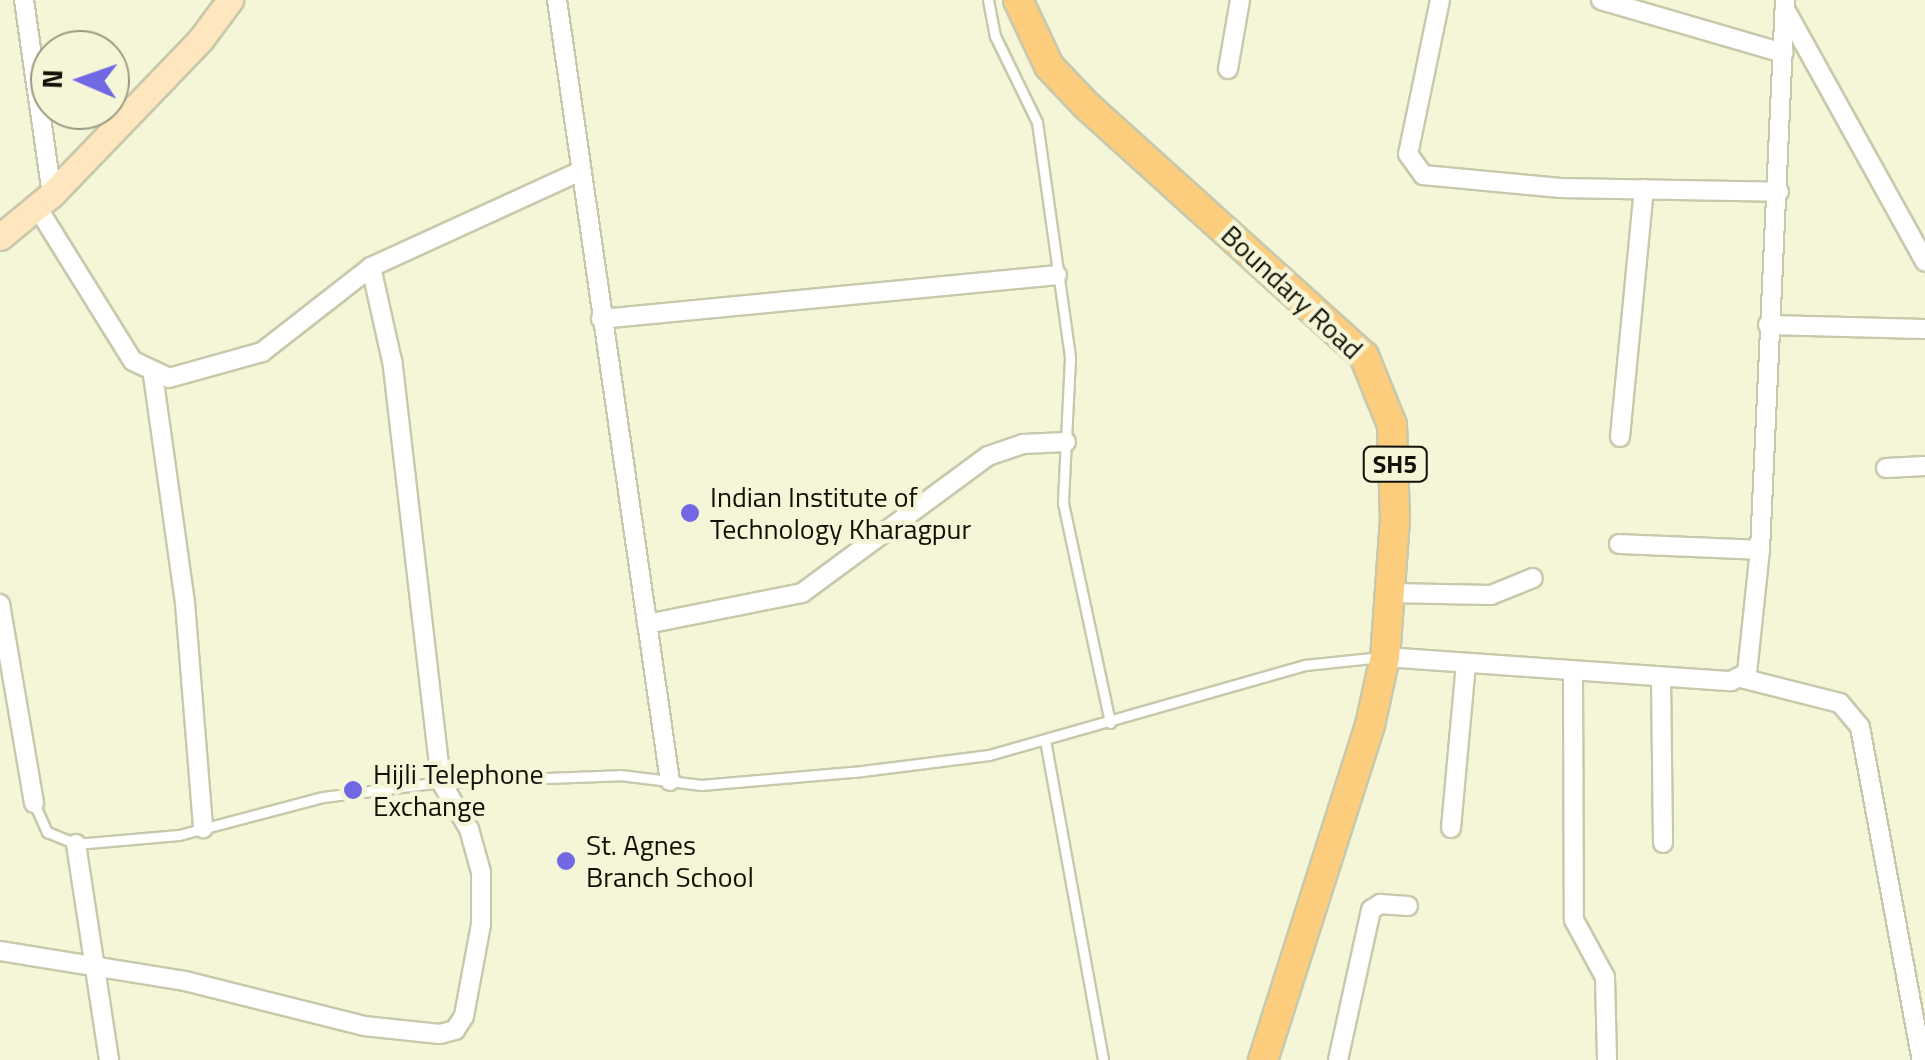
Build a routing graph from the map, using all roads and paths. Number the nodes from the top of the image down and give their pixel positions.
1 (24, 0) edge
2 (230, 0) edge
3 (557, 0) edge
4 (988, 0) edge
5 (1018, 0) edge
6 (1240, 0) edge
7 (1440, 0) edge
8 (1601, 0) edge
9 (1785, 4) edge
10 (1783, 53) junction
11 (1228, 70) dead end
12 (580, 171) junction
13 (1644, 189) junction
14 (1778, 192) junction
15 (44, 200) junction
16 (0, 238) edge
17 (1925, 262) edge
18 (371, 268) junction
19 (1057, 274) junction
20 (601, 319) junction
21 (1768, 325) junction
22 (1925, 328) edge
23 (152, 375) junction
24 (1620, 437) dead end
25 (1066, 442) junction
26 (1925, 466) edge
27 (1886, 468) dead end
28 (1619, 544) dead end
29 (1760, 550) junction
30 (1534, 578) dead end
31 (1391, 593) junction
32 (0, 604) edge
33 (646, 624) junction
34 (1385, 657) junction
35 (1466, 664) junction
36 (1572, 672) junction
37 (1661, 678) junction
38 (1740, 678) junction
39 (1110, 723) junction
40 (1045, 740) junction
41 (441, 782) junction
42 (670, 782) junction
43 (34, 803) joint
44 (204, 828) junction
45 (1452, 828) dead end
46 (1663, 843) dead end
47 (76, 844) junction
48 (1408, 906) dead end
49 (0, 951) edge
50 (95, 966) junction
51 (109, 1060) edge
52 (1103, 1060) edge
53 (1263, 1060) edge
54 (1338, 1060) edge
55 (1607, 1060) edge
56 (1922, 1060) edge

1 - 15 street
2 - 15 street
3 - 12 street
4 - 19 lane
5 - 31 main road, Boundary Road / SH5
6 - 11 street
7 - 13 street
8 - 10 street
9 - 10 street
9 - 17 street
10 - 14 street
12 - 18 street
12 - 20 street
13 - 14 street
13 - 24 street
14 - 21 street
15 - 16 street
15 - 23 street
18 - 23 street
18 - 41 street
19 - 20 street
19 - 25 lane
20 - 33 street
21 - 22 street
21 - 29 street
23 - 44 street
25 - 33 street
25 - 39 lane
26 - 27 street
28 - 29 street
29 - 38 street
30 - 31 street
31 - 34 main road, Boundary Road / SH5
32 - 43 street
33 - 42 street
34 - 35 street
34 - 39 lane
34 - 53 main road, Boundary Road / SH5
35 - 36 street
35 - 45 street
36 - 37 street
36 - 55 street
37 - 38 street
37 - 46 street
38 - 56 street
39 - 40 lane
40 - 42 lane
40 - 52 lane
41 - 42 lane
41 - 44 lane
41 - 50 street
43 - 47 lane
44 - 47 lane
47 - 50 street
48 - 54 street
49 - 50 street
50 - 51 street

